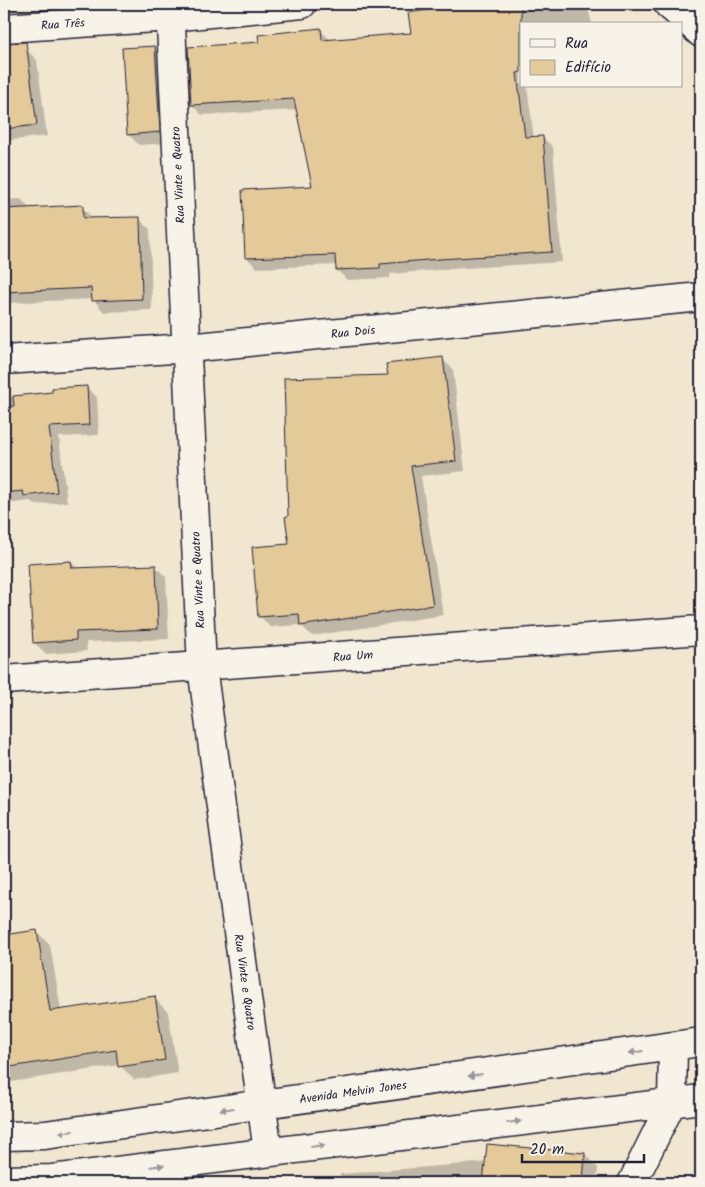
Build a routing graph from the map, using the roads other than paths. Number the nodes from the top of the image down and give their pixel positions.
1 (302, 4) edge
2 (668, 4) edge
3 (170, 10) edge
4 (4, 28) edge
5 (701, 33) edge
6 (701, 297) edge
7 (188, 348) junction
8 (4, 360) edge
9 (701, 630) edge
10 (202, 667) junction
11 (4, 680) edge
12 (701, 1042) edge
13 (673, 1047) junction
14 (701, 1099) edge
15 (672, 1102) junction
16 (262, 1105) junction
17 (4, 1136) edge
18 (268, 1152) junction
19 (4, 1180) edge
20 (632, 1183) edge

1 - 3 street, Rua Três
2 - 5 street
3 - 4 street, Rua Três
3 - 7 street, Rua Vinte e Quatro
6 - 7 street, Rua Dois
7 - 8 street, Rua Dois
7 - 10 street, Rua Vinte e Quatro
9 - 10 street, Rua Um
10 - 11 street, Rua Um
10 - 16 street, Rua Vinte e Quatro
12 - 13 street, Avenida Melvin Jones
13 - 15 street
13 -> 16 street, Avenida Melvin Jones
14 - 15 street
18 -> 15 street
15 - 20 street
16 -> 17 street, Avenida Melvin Jones
16 - 18 street, Rua Vinte e Quatro
19 -> 18 street

